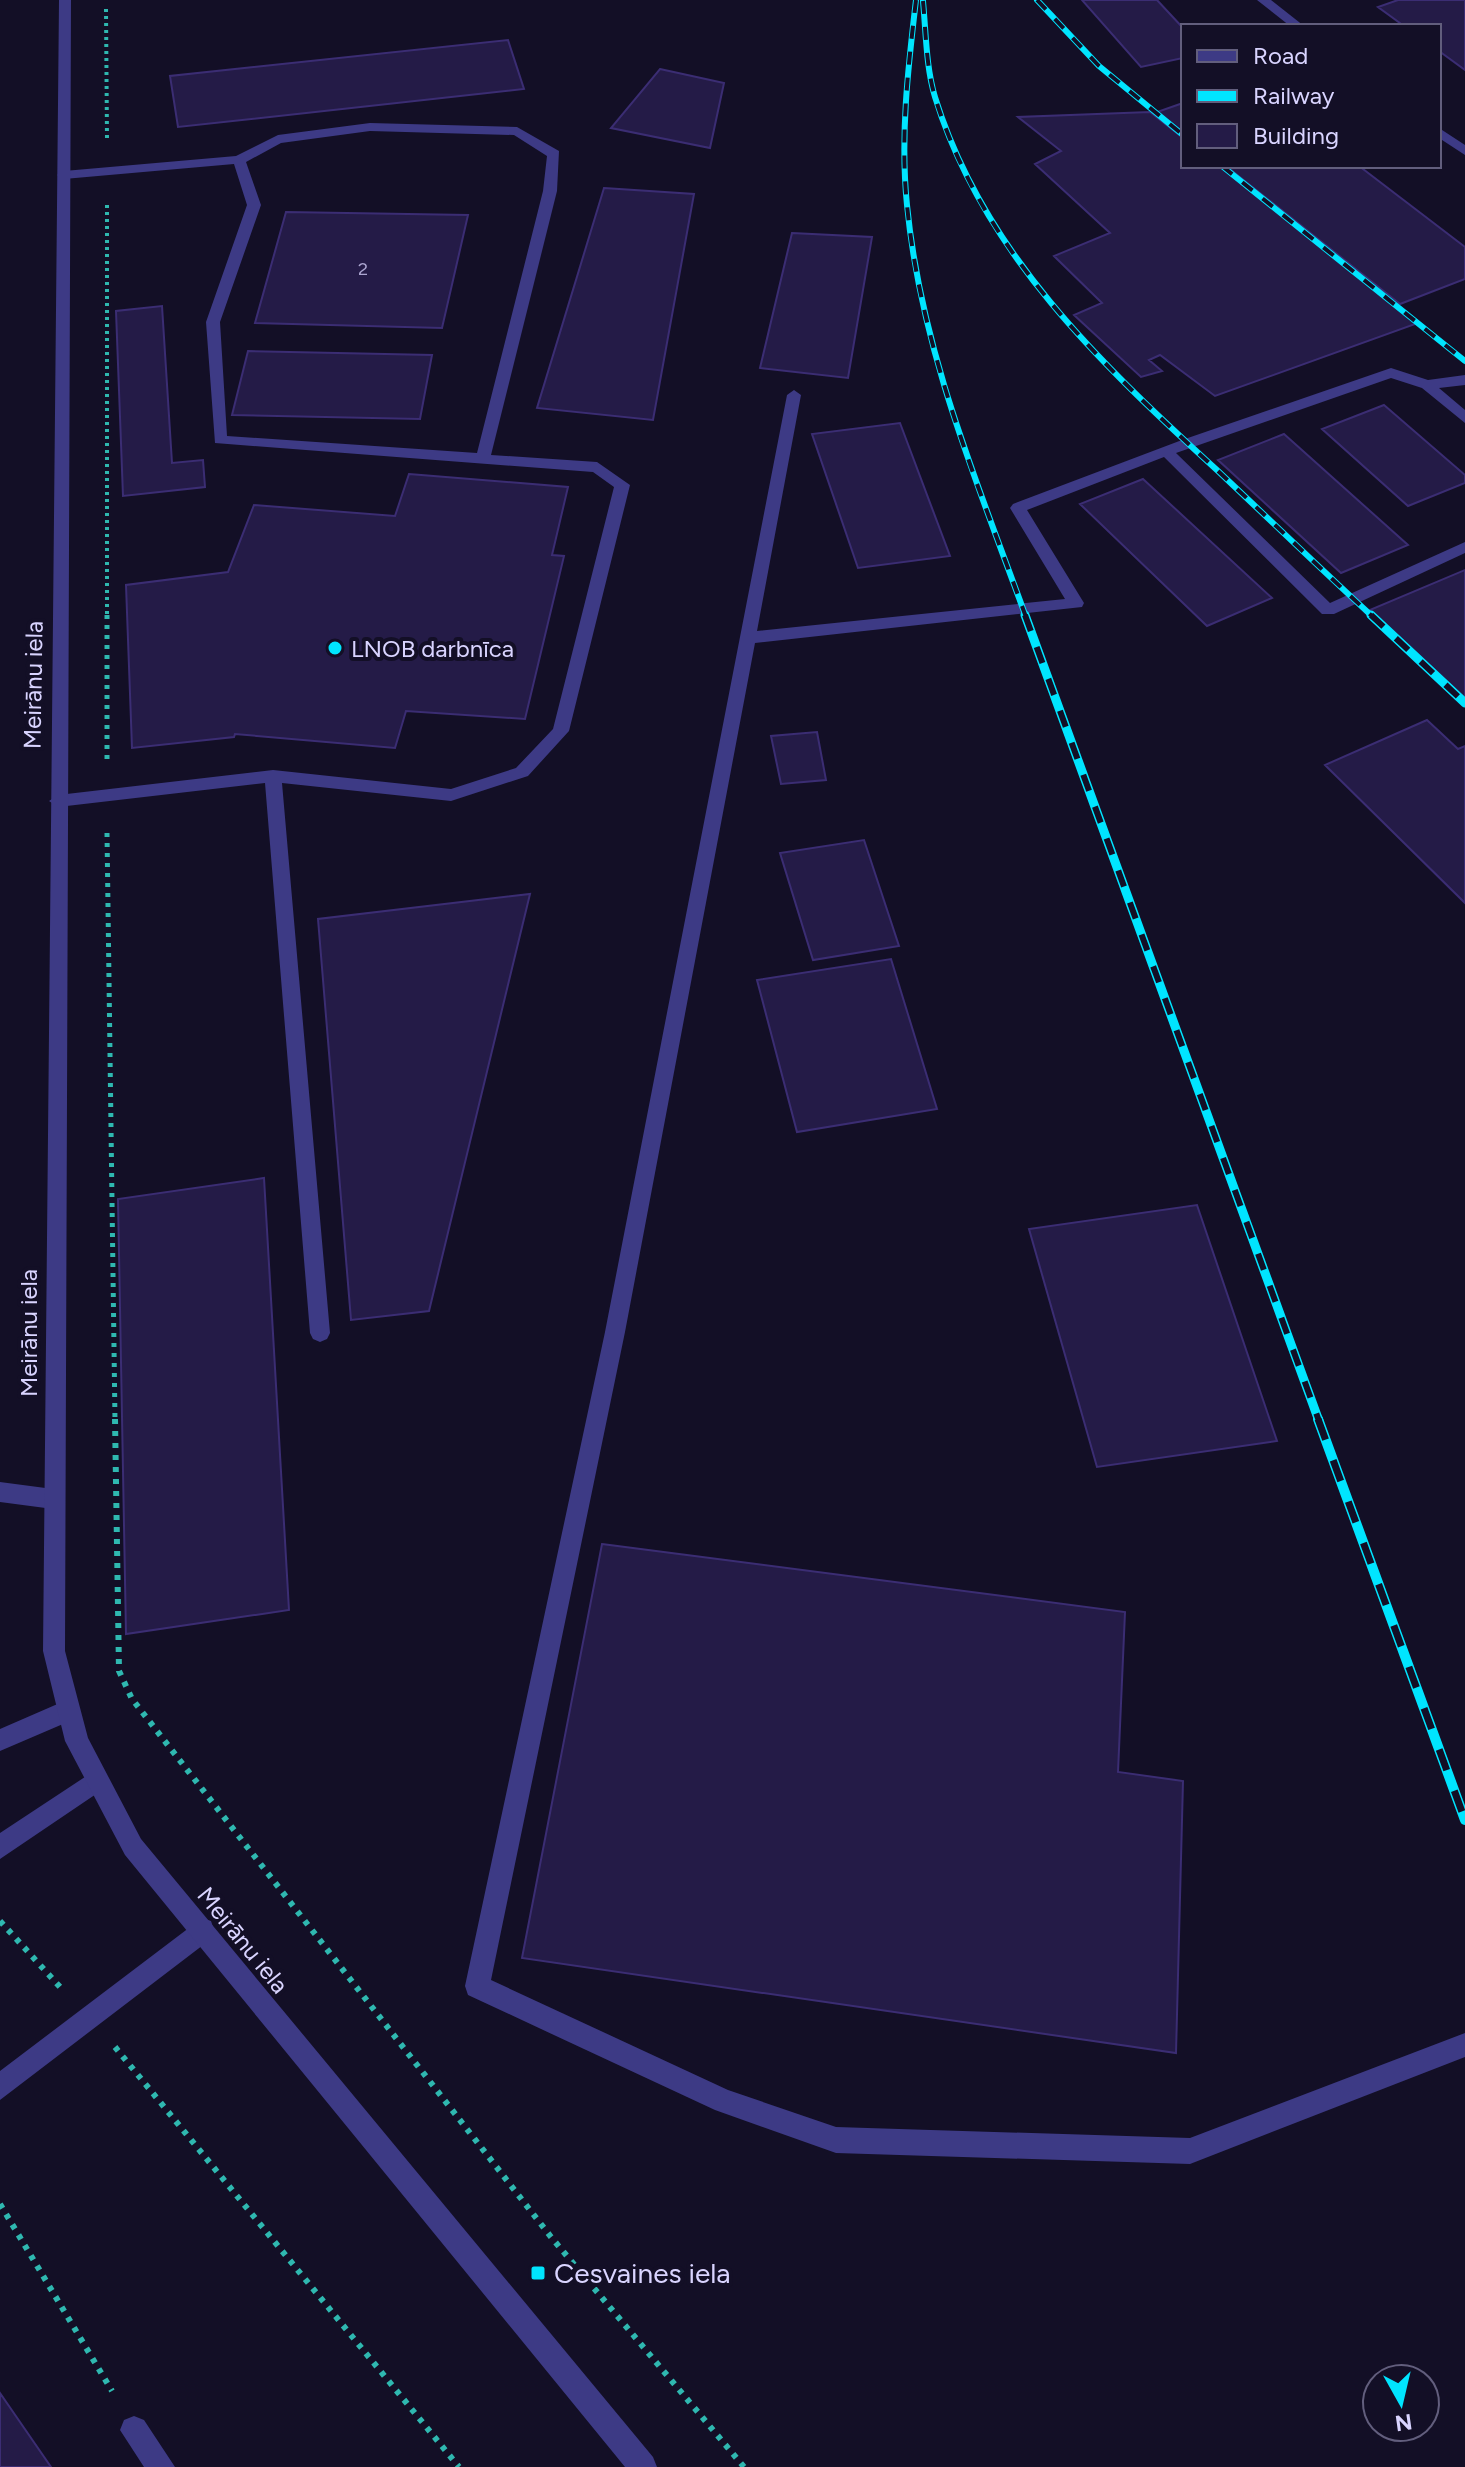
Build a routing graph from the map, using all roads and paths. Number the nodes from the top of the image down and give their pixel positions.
1 (65, 0) edge
2 (106, 0) edge
3 (1263, 0) edge
4 (1295, 24) edge
5 (1441, 133) edge
6 (1465, 151) edge
7 (239, 160) junction
8 (107, 173) junction
9 (64, 175) junction
10 (1465, 380) edge
11 (1427, 385) junction
12 (794, 395) dead end
13 (1465, 418) edge
14 (1166, 451) junction
15 (483, 458) junction
16 (1465, 547) edge
17 (747, 638) junction
18 (273, 776) junction
19 (107, 796) junction
20 (58, 801) junction
21 (320, 1333) dead end
22 (0, 1492) edge
23 (53, 1499) junction
24 (69, 1710) junction
25 (0, 1740) edge
26 (97, 1780) junction
27 (0, 1847) edge
28 (0, 1921) edge
29 (202, 1930) junction
30 (89, 2018) junction
31 (1465, 2045) edge
32 (0, 2087) edge
33 (0, 2204) edge
34 (134, 2430) joint
35 (161, 2467) edge
36 (459, 2467) edge
37 (643, 2467) edge
38 (744, 2467) edge

1 - 9 street, Meirānu iela
2 - 8 path
3 - 4 street
5 - 6 street
7 - 8 street
7 - 15 street
7 - 15 street
8 - 9 street
8 - 19 path
9 - 20 street, Meirānu iela
10 - 11 street
11 - 13 street
11 - 14 street
12 - 17 street
14 - 16 street
14 - 17 street
15 - 18 street
17 - 31 street
18 - 19 street
18 - 21 street
19 - 20 street
19 - 38 path
20 - 23 street, Meirānu iela
22 - 23 street
23 - 24 street, Meirānu iela
24 - 25 street
24 - 26 street, Meirānu iela
26 - 27 street
26 - 29 street, Meirānu iela
28 - 30 path
29 - 30 street
29 - 37 street, Meirānu iela
30 - 32 street
30 - 36 path
33 - 34 path
34 - 35 street

